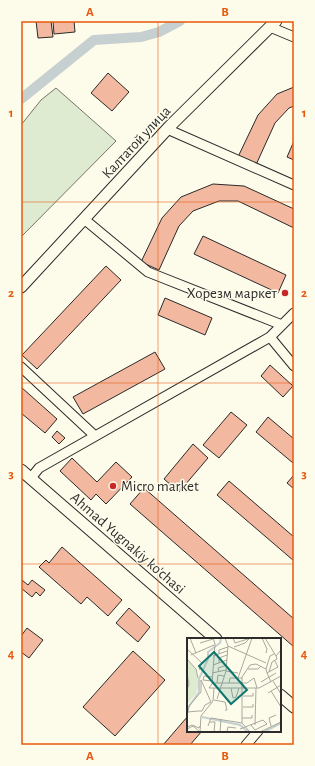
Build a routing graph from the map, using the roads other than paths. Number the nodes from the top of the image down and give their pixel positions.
1 (273, 24) edge
2 (294, 37) edge
3 (167, 130) junction
4 (294, 185) edge
5 (84, 219) junction
6 (21, 287) edge
7 (294, 313) edge
8 (282, 325) junction
9 (270, 336) junction
10 (294, 366) edge
11 (21, 367) edge
12 (95, 436) junction
13 (21, 470) edge
14 (31, 478) junction
15 (215, 638) edge
16 (282, 699) edge
17 (294, 707) edge
18 (257, 732) edge
19 (246, 745) edge

1 - 2 street
1 - 3 street, Калтатой улица
3 - 4 street
3 - 5 street, Калтатой улица
5 - 6 street, Калтатой улица
5 - 8 street
7 - 8 street
8 - 9 street
9 - 10 street
9 - 12 street
11 - 12 street
12 - 14 street
13 - 14 street, Ahmad Yugnakiy ko'chasi
14 - 15 street, Ahmad Yugnakiy ko'chasi
16 - 17 street
18 - 19 street

